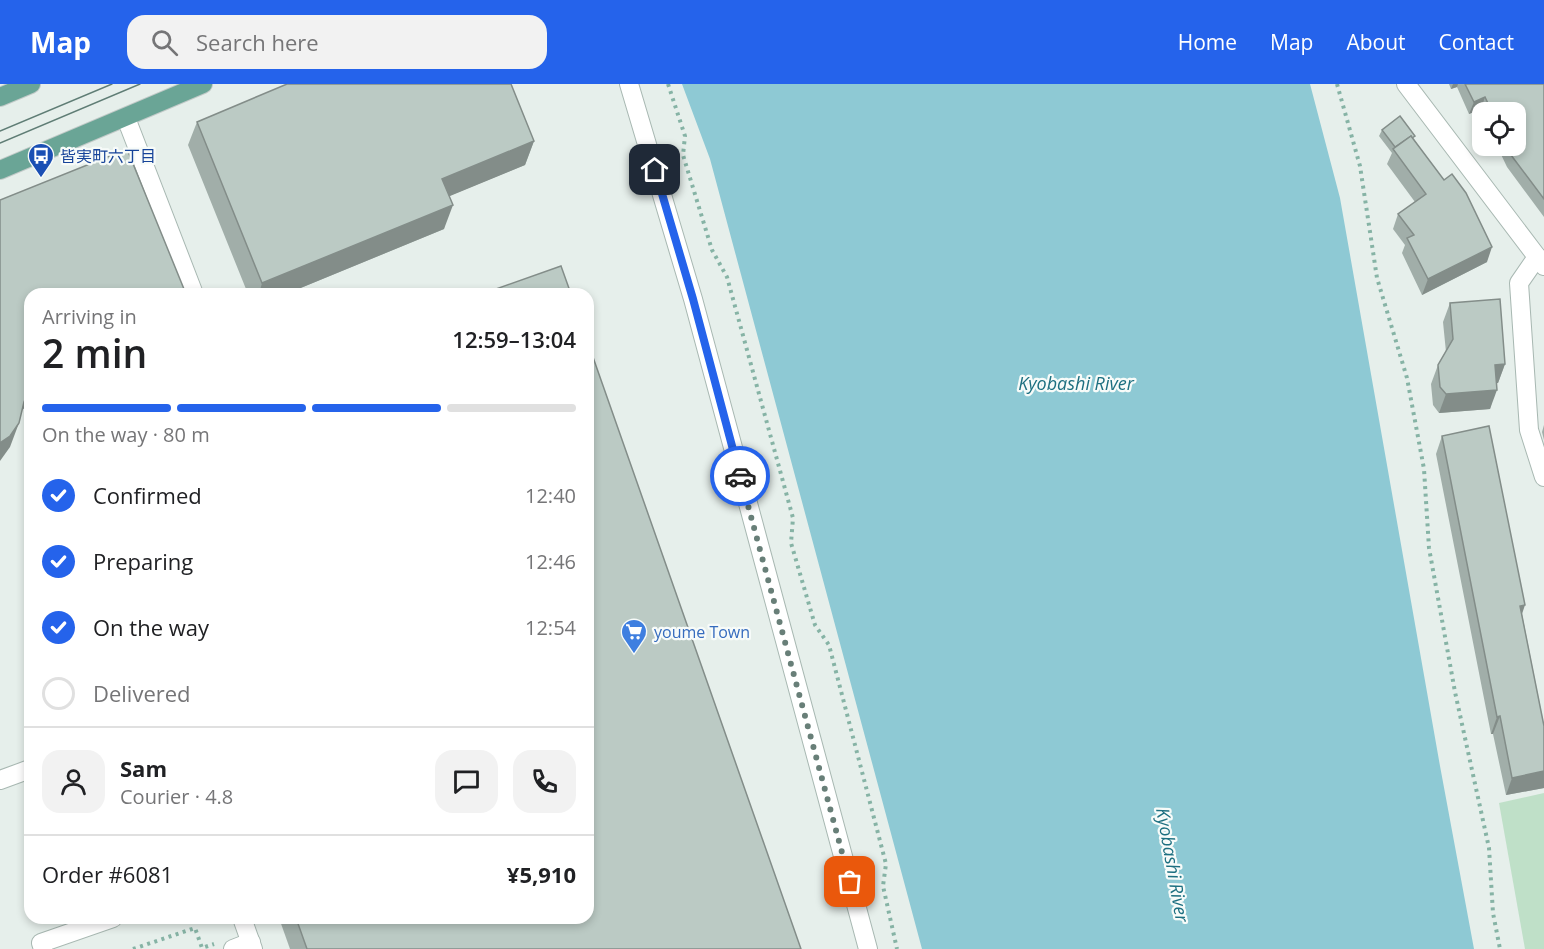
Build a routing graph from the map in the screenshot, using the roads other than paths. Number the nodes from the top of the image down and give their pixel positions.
1 (32, 84) edge
2 (203, 84) edge
3 (629, 84) edge
4 (1406, 84) edge
5 (0, 97) edge
6 (126, 118) junction
7 (0, 170) edge
8 (1541, 262) edge
9 (192, 288) edge
10 (1544, 477) edge
11 (24, 772) edge
12 (0, 780) edge
13 (98, 924) edge
14 (244, 924) edge
15 (42, 946) edge
16 (252, 946) edge
17 (233, 949) edge
18 (868, 949) edge

1 - 5 main road
2 - 6 main road
3 - 18 street
4 - 8 street
6 - 7 main road
6 - 9 street
8 - 10 street
11 - 12 street
13 - 15 street
14 - 16 street
16 - 17 street

